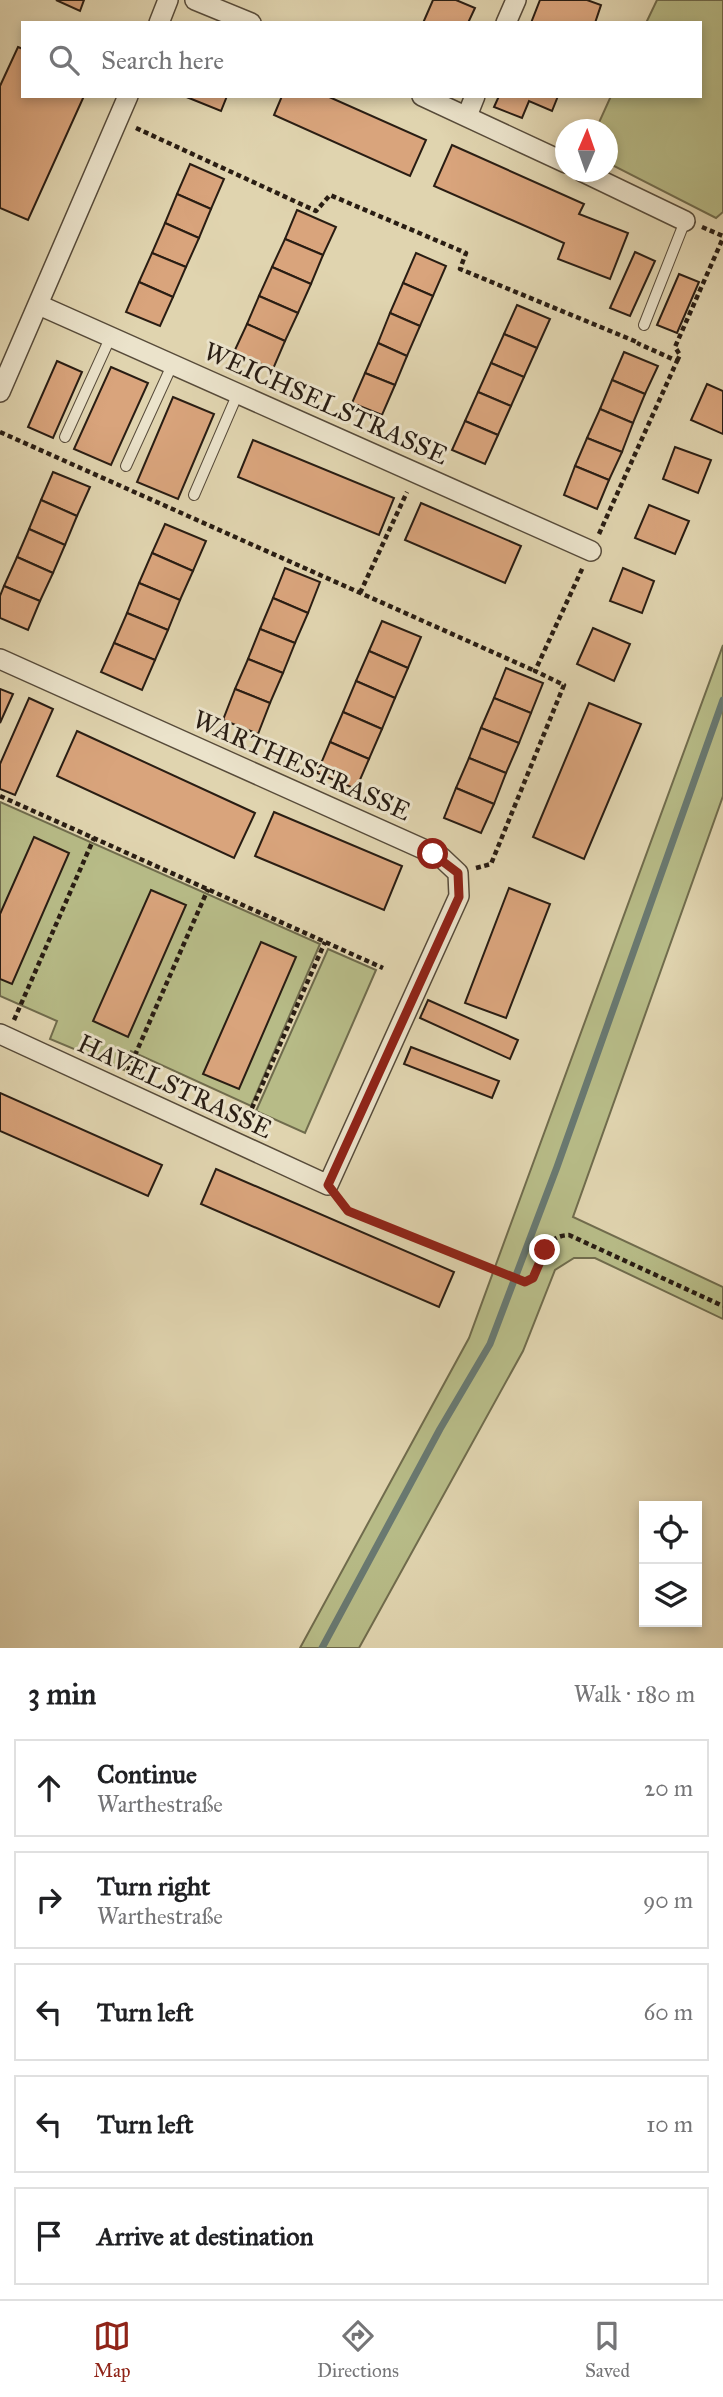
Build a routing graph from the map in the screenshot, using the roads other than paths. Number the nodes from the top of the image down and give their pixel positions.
1 (168, 0) edge
2 (195, 0) edge
3 (516, 0) edge
4 (160, 21) edge
5 (246, 21) edge
6 (507, 21) edge
7 (127, 98) edge
8 (426, 98) edge
9 (474, 98) edge
10 (467, 116) junction
11 (555, 158) edge
12 (604, 182) edge
13 (685, 221) joint
14 (38, 305) junction
15 (644, 325) road end
16 (111, 336) junction
17 (173, 363) junction
18 (4, 369) edge
19 (0, 392) edge
20 (239, 392) junction
21 (65, 437) dead end
22 (127, 466) dead end
23 (194, 495) dead end
24 (591, 551) road end
25 (0, 659) edge
26 (3, 1035) edge
27 (328, 1185) joint

1 - 4 street
2 - 5 street
3 - 6 street
7 - 14 street
8 - 10 street
9 - 10 street
10 - 11 street
12 - 13 street
13 - 15 lane
14 - 16 street, WEICHSELSTRASSE
14 - 18 street
16 - 17 street, WEICHSELSTRASSE
16 - 21 lane
17 - 20 street, WEICHSELSTRASSE
17 - 22 lane
18 - 19 street
20 - 23 lane
20 - 24 street, WEICHSELSTRASSE
25 - 27 street, WARTHESTRASSE
26 - 27 street, HAVELSTRASSE

